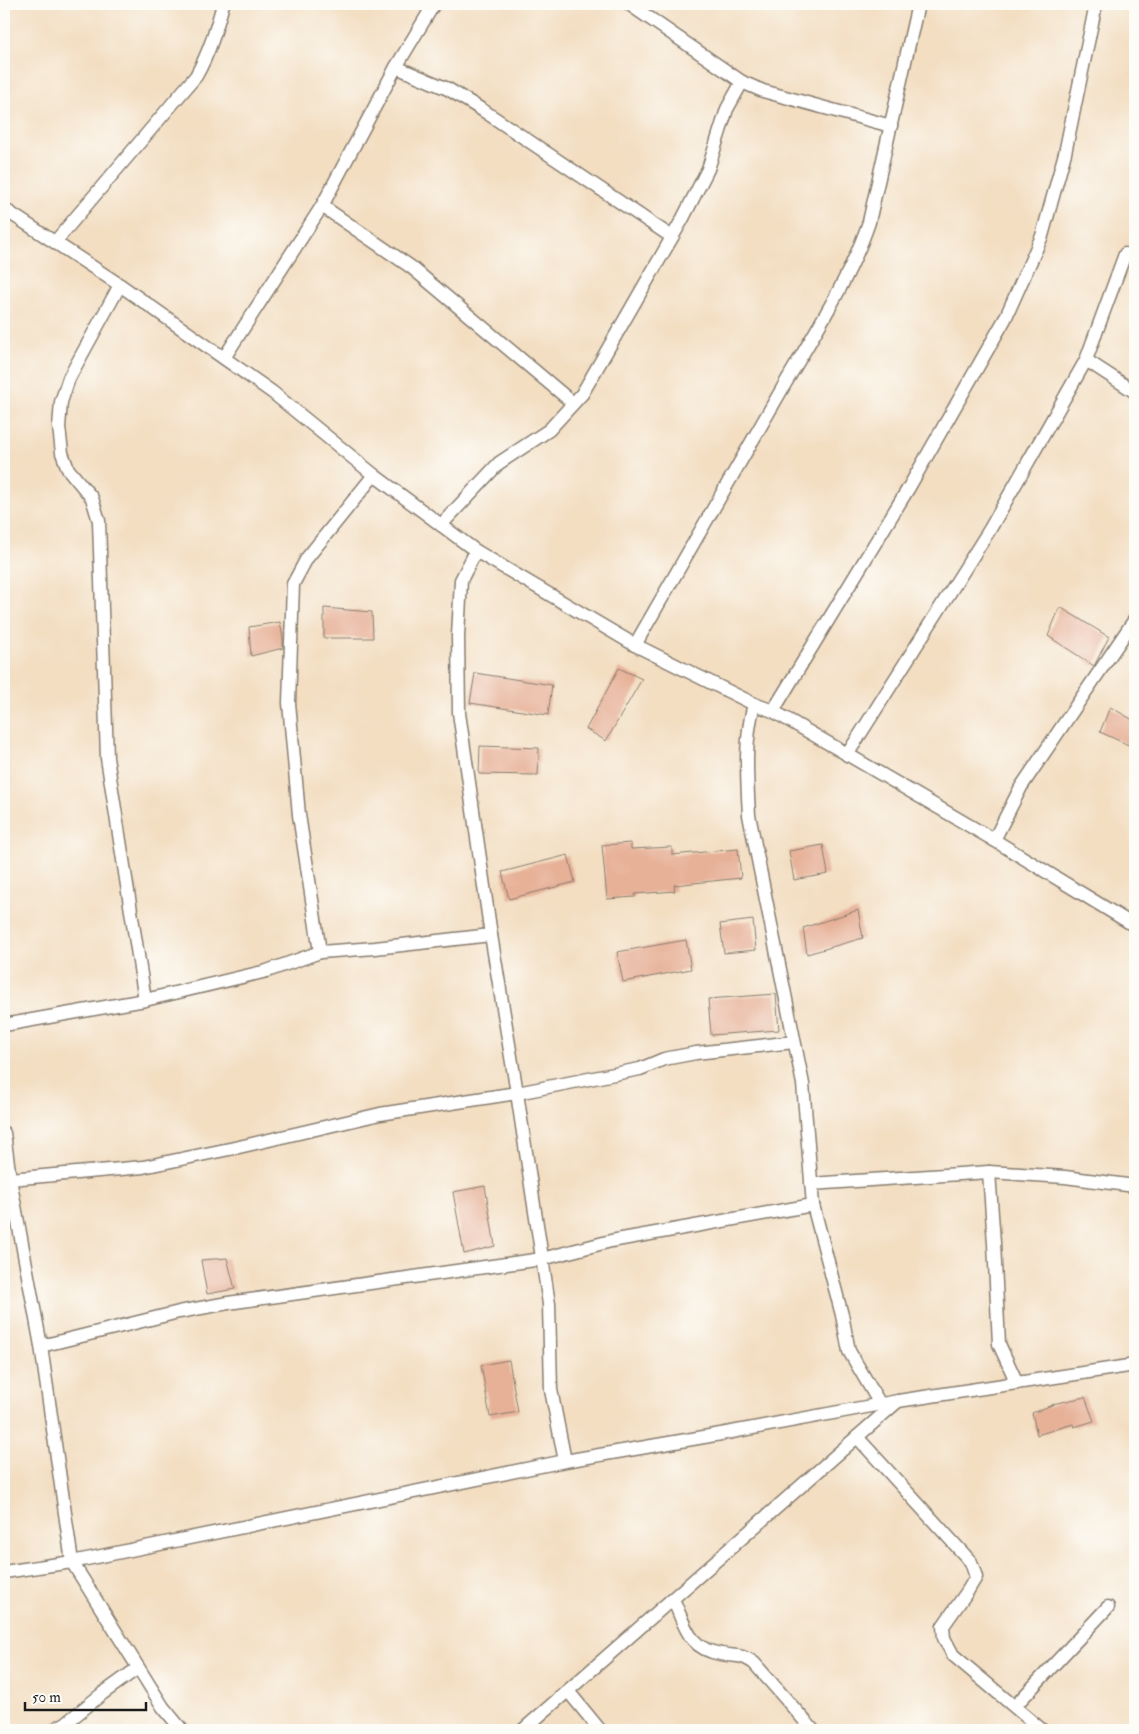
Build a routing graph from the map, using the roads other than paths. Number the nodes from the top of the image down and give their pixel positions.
1 (223, 4) edge
2 (434, 4) edge
3 (629, 4) edge
4 (918, 4) edge
5 (1096, 4) edge
6 (396, 67) junction
7 (742, 82) junction
8 (891, 126) junction
9 (322, 206) junction
10 (4, 209) edge
11 (672, 237) junction
12 (55, 242) junction
13 (1125, 254) dead end
14 (120, 285) junction
15 (224, 358) junction
16 (1086, 360) junction
17 (1135, 392) edge
18 (573, 403) junction
19 (374, 475) junction
20 (441, 525) junction
21 (476, 551) junction
22 (1135, 619) edge
23 (635, 645) junction
24 (754, 704) junction
25 (773, 711) junction
26 (847, 755) junction
27 (994, 840) junction
28 (1135, 926) edge
29 (491, 935) junction
30 (320, 952) junction
31 (145, 1000) junction
32 (4, 1025) edge
33 (794, 1042) junction
34 (517, 1093) junction
35 (4, 1133) edge
36 (989, 1172) junction
37 (10, 1179) junction
38 (811, 1184) junction
39 (1135, 1186) edge
40 (813, 1205) junction
41 (542, 1259) junction
42 (41, 1346) junction
43 (1135, 1365) edge
44 (1017, 1383) junction
45 (898, 1401) junction
46 (880, 1404) junction
47 (857, 1437) junction
48 (565, 1461) junction
49 (72, 1562) junction
50 (4, 1572) edge
51 (673, 1599) junction
52 (1108, 1607) dead end
53 (138, 1668) junction
54 (568, 1691) junction
55 (1015, 1706) junction
56 (53, 1730) edge
57 (182, 1730) edge
58 (523, 1730) edge
59 (600, 1730) edge
60 (813, 1730) edge
61 (1042, 1730) edge

1 - 12 street
2 - 6 street
3 - 7 street
4 - 8 street
5 - 25 street
6 - 9 street
6 - 11 street
7 - 8 street
7 - 11 street
8 - 23 street
9 - 15 street
9 - 18 street
10 - 12 street
11 - 18 street
12 - 14 street
13 - 16 street
14 - 15 street
14 - 31 street
15 - 19 street
16 - 17 street
16 - 26 street
18 - 20 street
19 - 20 street
19 - 30 street
20 - 21 street
21 - 23 street
21 - 29 street
22 - 27 street
23 - 24 street
24 - 25 street
24 - 33 street
25 - 26 street
26 - 27 street
27 - 28 street
29 - 30 street
29 - 34 street
30 - 31 street
31 - 32 street
33 - 34 street
33 - 38 street
34 - 37 street
34 - 41 street
35 - 37 street
36 - 38 street
36 - 39 street
36 - 44 street
37 - 42 street
38 - 40 street
40 - 41 street
40 - 46 street
41 - 42 street
41 - 48 street
42 - 49 street
43 - 44 street
44 - 45 street
45 - 46 street
45 - 47 street
46 - 48 street
47 - 51 street
47 - 55 street
48 - 49 street
49 - 50 street
49 - 53 street
51 - 54 street
51 - 60 street
52 - 55 street
53 - 56 street
53 - 57 street
54 - 58 street
54 - 59 street
55 - 61 street

